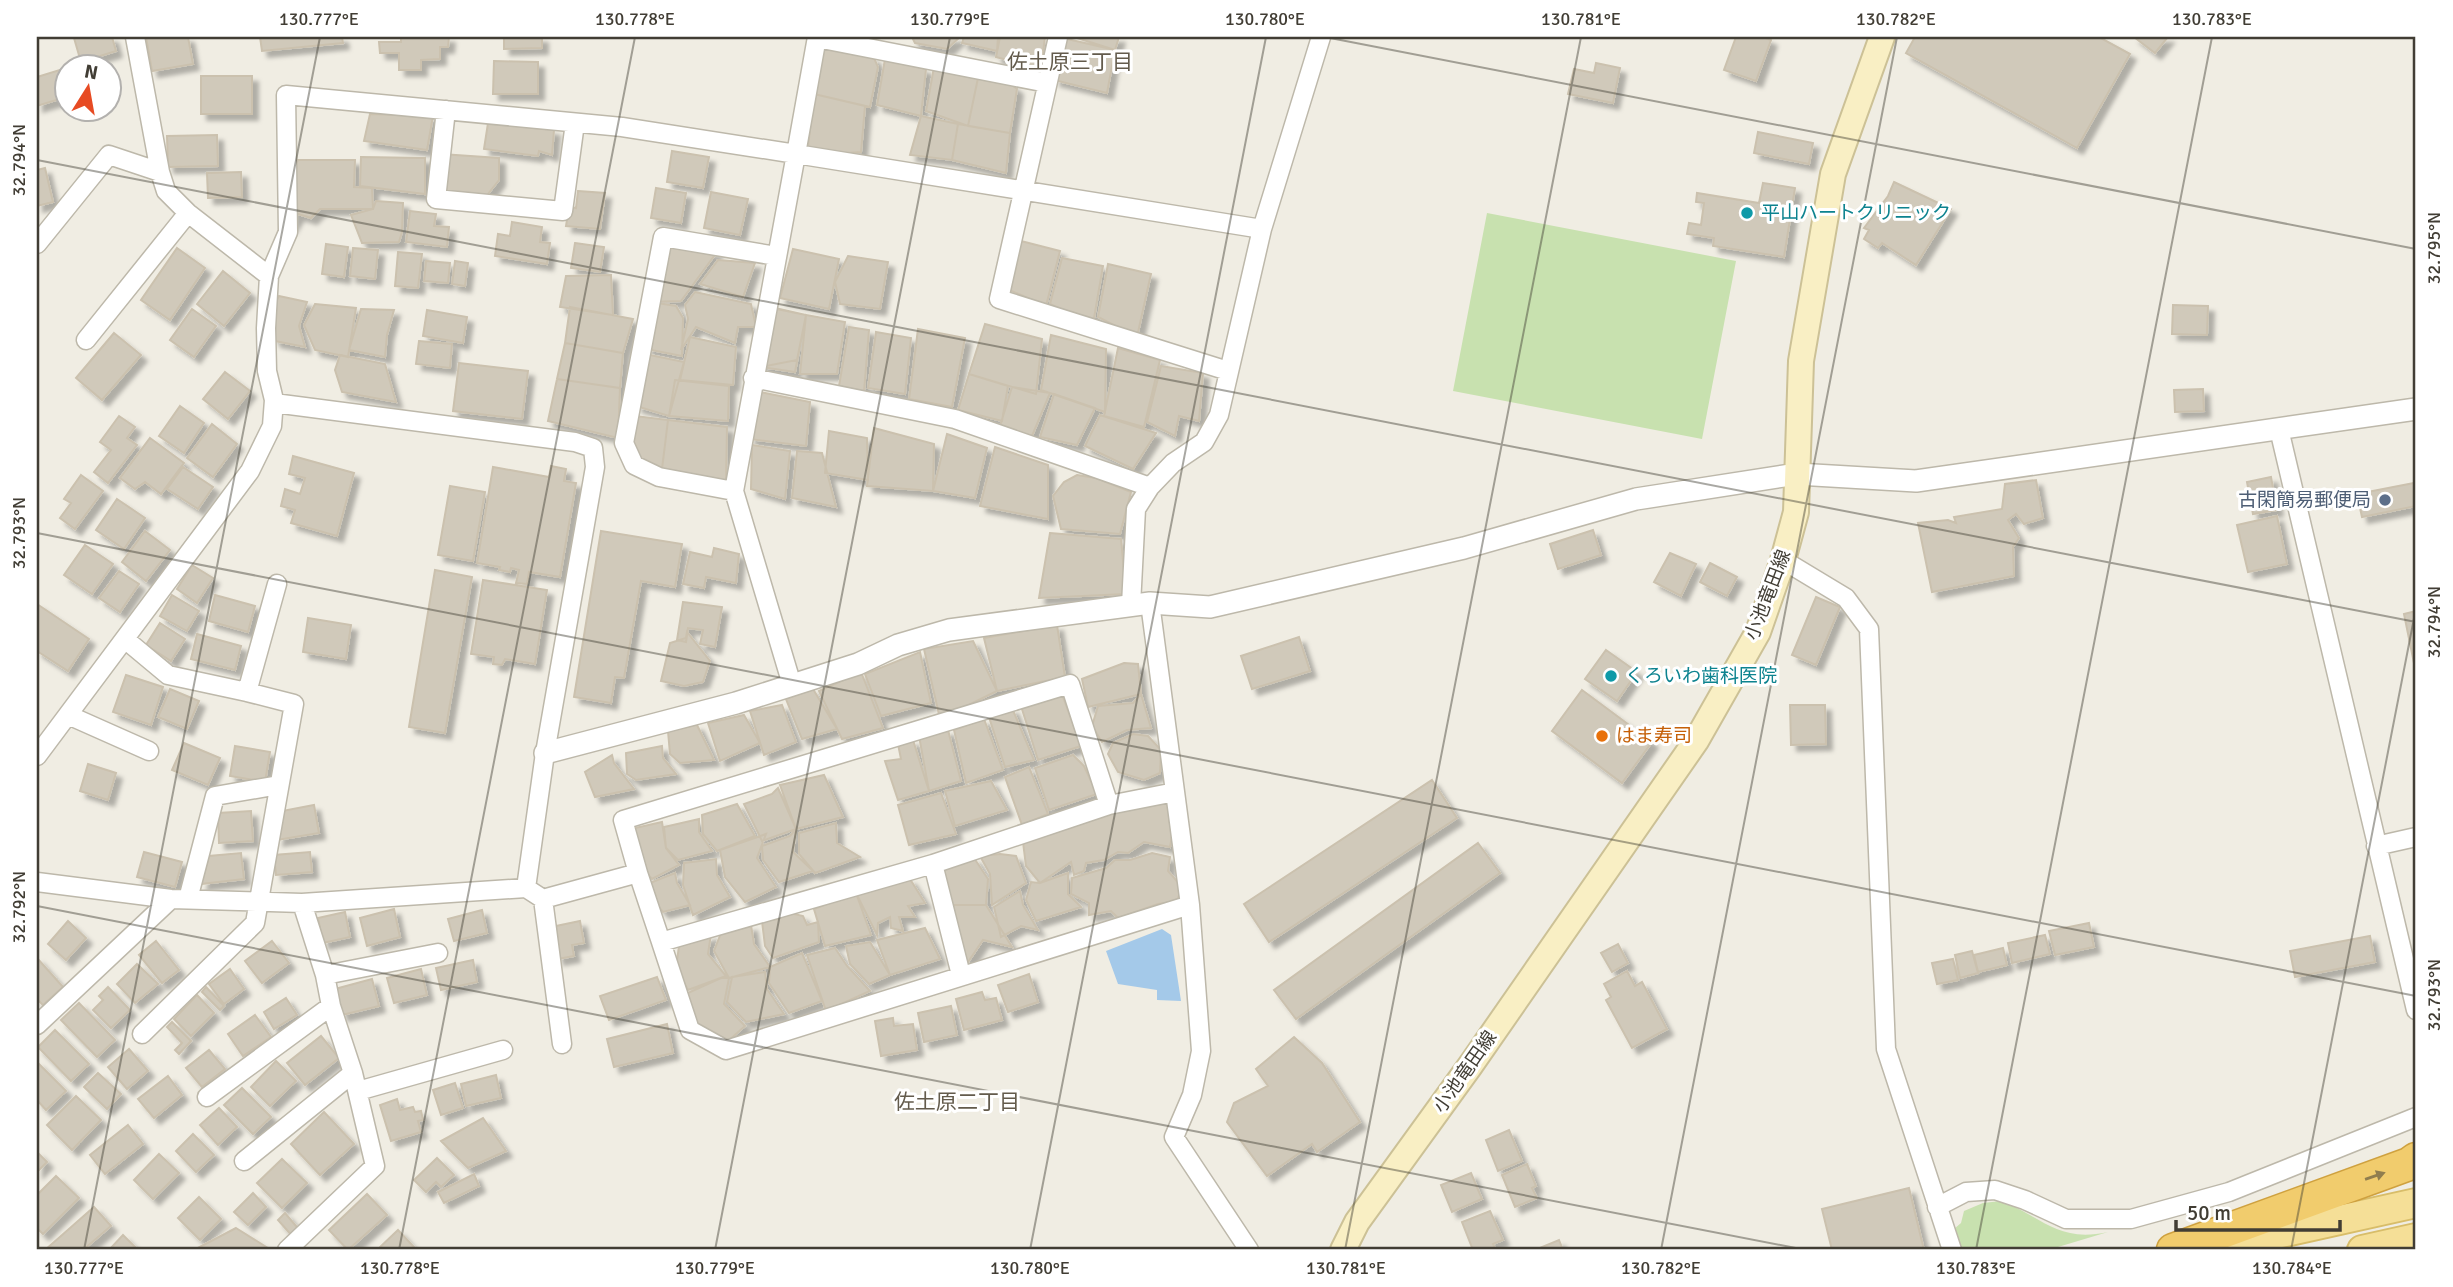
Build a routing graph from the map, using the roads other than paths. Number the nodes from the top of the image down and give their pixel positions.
1 (135, 37) edge
2 (817, 37) edge
3 (1058, 37) edge
4 (1321, 37) edge
5 (1882, 37) edge
6 (1047, 83) junction
7 (446, 110) junction
8 (575, 123) junction
9 (796, 154) junction
10 (160, 172) junction
11 (1023, 190) junction
12 (188, 213) junction
13 (1262, 229) junction
14 (37, 244) edge
15 (776, 256) junction
16 (269, 276) junction
17 (86, 340) dead end
18 (1228, 371) junction
19 (753, 378) junction
20 (274, 403) junction
21 (2416, 409) edge
22 (2279, 429) junction
23 (1797, 474) junction
24 (1150, 487) junction
25 (733, 491) junction
26 (1783, 560) junction
27 (277, 584) dead end
28 (1140, 604) junction
29 (126, 640) junction
30 (792, 685) junction
31 (247, 692) junction
32 (68, 715) junction
33 (149, 751) dead end
34 (545, 753) junction
35 (37, 756) edge
36 (279, 785) junction
37 (1175, 792) junction
38 (1109, 805) junction
39 (2416, 837) edge
40 (2376, 846) junction
41 (933, 864) junction
42 (638, 873) junction
43 (37, 882) edge
44 (526, 888) junction
45 (180, 899) junction
46 (543, 899) junction
47 (258, 901) junction
48 (302, 903) junction
49 (1190, 905) junction
50 (661, 942) junction
51 (438, 953) dead end
52 (325, 975) junction
53 (961, 975) junction
54 (331, 1006) junction
55 (2416, 1010) edge
56 (37, 1025) edge
57 (142, 1034) dead end
58 (562, 1044) dead end
59 (503, 1051) dead end
60 (353, 1073) junction
61 (358, 1091) junction
62 (207, 1097) dead end
63 (2416, 1117) edge
64 (2416, 1159) edge
65 (244, 1161) dead end
66 (2416, 1203) edge
67 (1937, 1207) junction
68 (2416, 1238) edge
69 (288, 1250) edge
70 (1249, 1250) edge
71 (1343, 1250) edge
72 (1952, 1250) edge
73 (2173, 1250) edge
74 (2204, 1250) edge
75 (2362, 1250) edge

1 - 10 street
2 - 6 street
2 - 9 street
3 - 6 street
4 - 13 street
5 - 23 main road, 小池竜田線
6 - 11 street
7 - 8 street
7 - 8 street
7 - 16 street
8 - 9 street
9 - 11 street
9 - 15 street
10 - 12 street
10 - 14 street
11 - 13 street
11 - 18 street
12 - 16 street
12 - 17 street
13 - 18 street
15 - 19 street
15 - 25 street
16 - 20 street
18 - 24 street
19 - 24 street
19 - 25 street
20 - 29 street
20 - 34 street
21 - 22 street
22 - 23 street
22 - 40 street
23 - 26 main road, 小池竜田線
23 - 28 street
24 - 28 street
25 - 30 street
26 - 67 street
26 - 71 main road, 小池竜田線
27 - 31 street
28 - 30 street
28 - 37 street
29 - 31 street
29 - 32 street
30 - 34 street
31 - 36 street
32 - 33 street
32 - 35 street
34 - 44 street
36 - 45 street
36 - 47 street
37 - 38 street
37 - 49 street
38 - 41 street
38 - 42 street
39 - 40 street
40 - 55 street
41 - 50 street
41 - 53 street
42 - 46 street
42 - 50 street
43 - 45 street
44 - 46 street
44 - 48 street
45 - 47 street
45 - 56 street
46 - 58 street
47 - 48 street
47 - 57 street
48 - 52 street
49 - 53 street
49 - 70 street
50 - 53 street
51 - 52 street
52 - 54 street
54 - 60 street
54 - 62 street
59 - 61 street
60 - 61 street
60 - 65 street
61 - 69 street
63 - 67 street
73 -> 64 highway
66 - 74 main road
67 - 72 street
68 - 75 main road

